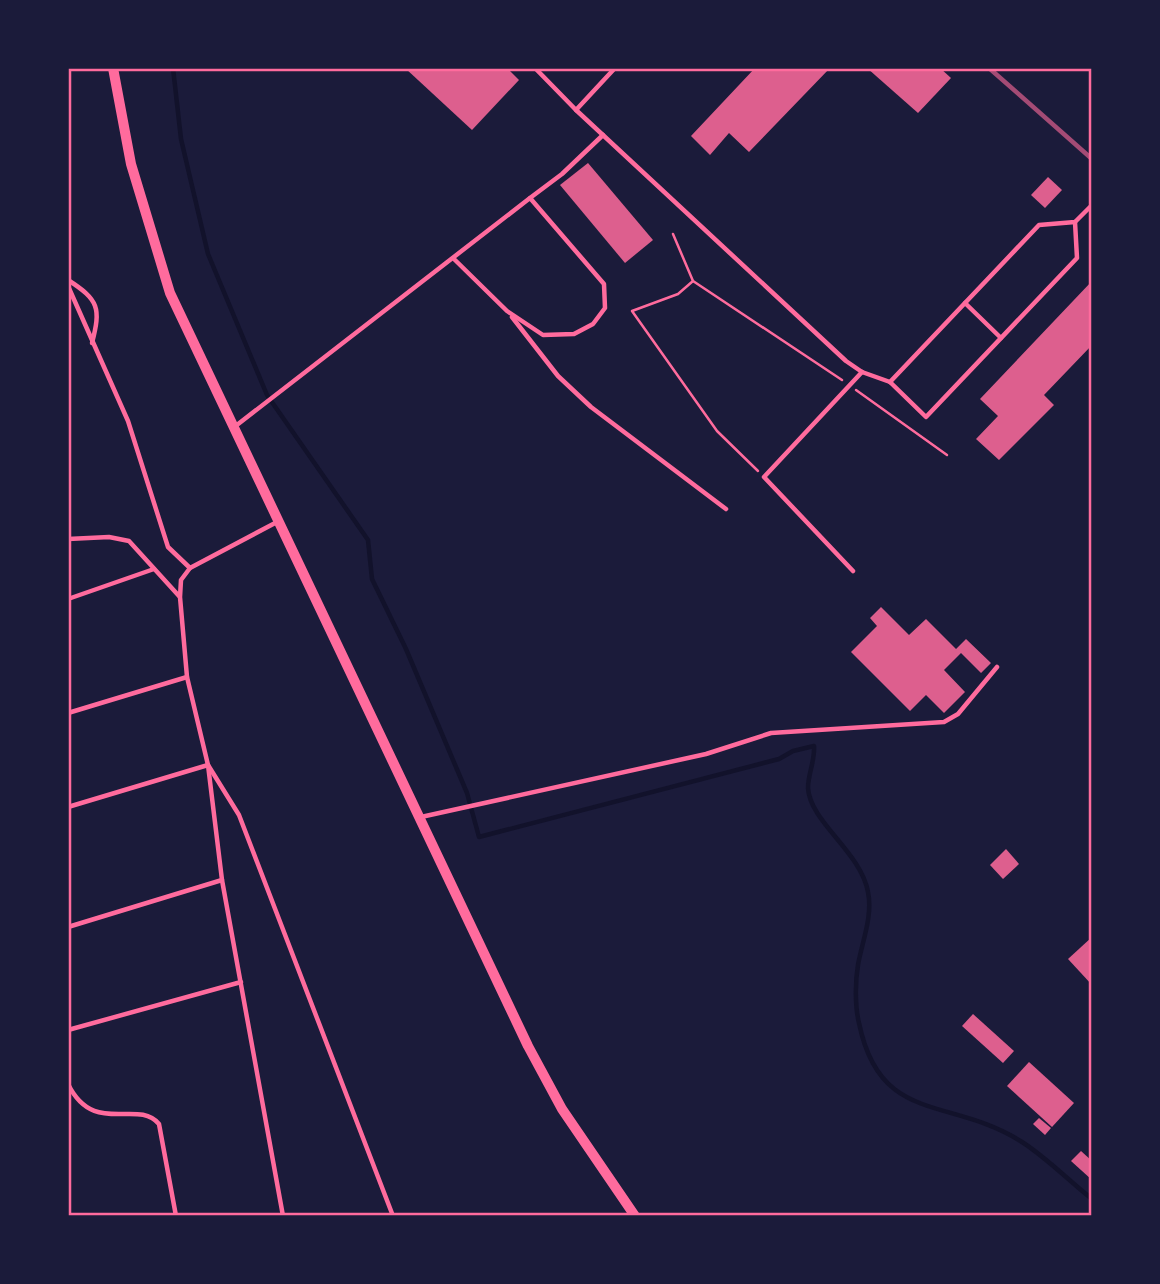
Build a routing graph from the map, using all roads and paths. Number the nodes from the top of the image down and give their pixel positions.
1 (113, 68) edge
2 (536, 68) edge
3 (615, 68) edge
4 (576, 110) junction
5 (603, 135) junction
6 (530, 198) junction
7 (1092, 205) edge
8 (1075, 222) junction
9 (673, 234) dead end
10 (454, 259) junction
11 (694, 281) junction
12 (68, 283) edge
13 (965, 303) junction
14 (507, 311) junction
15 (1001, 338) junction
16 (92, 344) junction
17 (863, 372) junction
18 (890, 382) junction
19 (851, 386) junction
20 (233, 428) junction
21 (947, 455) dead end
22 (764, 477) junction
23 (726, 509) dead end
24 (278, 522) junction
25 (68, 539) edge
26 (190, 568) junction
27 (155, 569) junction
28 (853, 571) dead end
29 (180, 597) junction
30 (68, 598) edge
31 (997, 667) dead end
32 (187, 677) junction
33 (68, 713) edge
34 (208, 765) junction
35 (68, 807) edge
36 (421, 817) junction
37 (222, 880) junction
38 (68, 926) edge
39 (241, 982) junction
40 (68, 1030) edge
41 (68, 1084) edge
42 (176, 1216) edge
43 (283, 1216) edge
44 (393, 1216) edge
45 (635, 1216) edge

1 - 20 street
2 - 4 lane
3 - 4 lane
4 - 5 lane
5 - 6 lane
5 - 17 lane
6 - 10 lane
6 - 14 lane
7 - 8 lane
8 - 13 lane
8 - 15 lane
9 - 11 path
10 - 14 lane
10 - 20 lane
11 - 19 path
11 - 22 path
12 - 16 lane
12 - 16 lane
13 - 15 lane
13 - 18 lane
14 - 23 lane
15 - 18 lane
16 - 26 lane
17 - 18 lane
17 - 19 lane
19 - 21 path
19 - 22 lane
20 - 24 street
22 - 28 lane
24 - 26 lane
24 - 36 street
25 - 27 lane
26 - 29 lane
27 - 29 lane
27 - 30 lane
29 - 32 lane
31 - 36 lane
32 - 33 lane
32 - 34 lane
34 - 35 lane
34 - 37 lane
34 - 44 lane
36 - 45 street
37 - 38 lane
37 - 39 lane
39 - 40 lane
39 - 43 lane
41 - 42 lane

